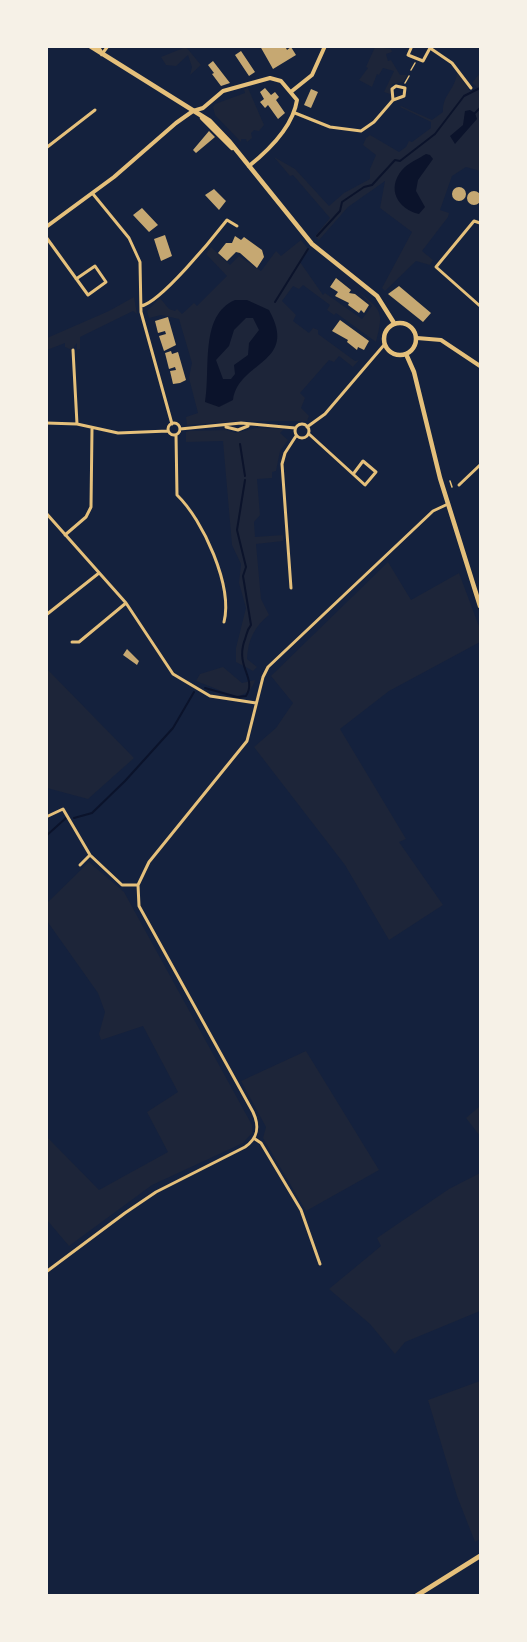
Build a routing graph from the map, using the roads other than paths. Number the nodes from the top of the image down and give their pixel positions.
1 (90, 46) edge
2 (97, 46) edge
3 (108, 46) edge
4 (325, 46) edge
5 (412, 46) edge
6 (430, 47) edge
7 (102, 54) junction
8 (471, 88) dead end
9 (292, 91) junction
10 (393, 100) junction
11 (95, 110) dead end
12 (193, 111) junction
13 (295, 113) junction
14 (46, 148) edge
15 (249, 166) junction
16 (93, 194) junction
17 (480, 224) edge
18 (237, 226) dead end
19 (46, 227) edge
20 (46, 237) edge
21 (76, 279) junction
22 (141, 306) junction
23 (480, 306) edge
24 (394, 323) junction
25 (417, 338) junction
26 (384, 345) junction
27 (73, 350) dead end
28 (406, 354) junction
29 (480, 366) edge
30 (46, 423) edge
31 (77, 424) junction
32 (172, 424) junction
33 (250, 425) junction
34 (224, 427) junction
35 (308, 427) junction
36 (296, 428) junction
37 (92, 429) junction
38 (180, 429) junction
39 (168, 431) junction
40 (309, 434) junction
41 (176, 435) junction
42 (296, 436) junction
43 (480, 465) edge
44 (354, 473) junction
45 (459, 484) dead end
46 (448, 504) junction
47 (46, 513) edge
48 (65, 535) junction
49 (99, 573) junction
50 (291, 588) dead end
51 (126, 603) junction
52 (480, 606) edge
53 (46, 615) edge
54 (224, 622) dead end
55 (72, 642) dead end
56 (256, 703) junction
57 (46, 817) edge
58 (90, 855) junction
59 (80, 865) dead end
60 (138, 885) junction
61 (254, 1139) junction
62 (320, 1264) dead end
63 (46, 1272) edge
64 (480, 1556) edge
65 (416, 1596) edge

1 - 7 main road
2 - 7 main road
3 - 7 street
4 - 9 street
5 - 6 street
6 - 8 street
7 - 12 main road
9 - 12 street
9 - 13 street
10 - 10 street
10 - 13 street
11 - 14 street
12 - 15 main road
12 - 16 street
13 - 15 street
15 - 24 main road
16 - 19 street
16 - 22 street
17 - 23 street
18 - 22 street
20 - 21 street
21 - 21 street
22 - 32 street
24 - 25 main road
24 - 26 main road
25 - 28 main road
25 - 29 street
26 - 28 main road
26 - 35 street
27 - 31 street
28 - 46 main road
30 - 31 street
31 - 37 street
32 - 38 street
32 - 39 street
33 - 34 street
33 - 34 street
33 - 36 street
34 - 38 street
35 - 36 street
35 - 40 street
36 - 42 street
37 - 39 street
37 - 48 street
38 - 41 street
39 - 41 street
40 - 42 street
40 - 44 street
41 - 54 street
42 - 50 street
43 - 45 street
44 - 44 street
46 - 52 main road
46 - 56 street
47 - 48 street
48 - 49 street
49 - 51 street
49 - 53 street
51 - 55 street
51 - 56 street
56 - 60 street
57 - 58 street
58 - 59 street
58 - 60 street
60 - 61 street
61 - 62 street
61 - 63 street
64 - 65 main road

